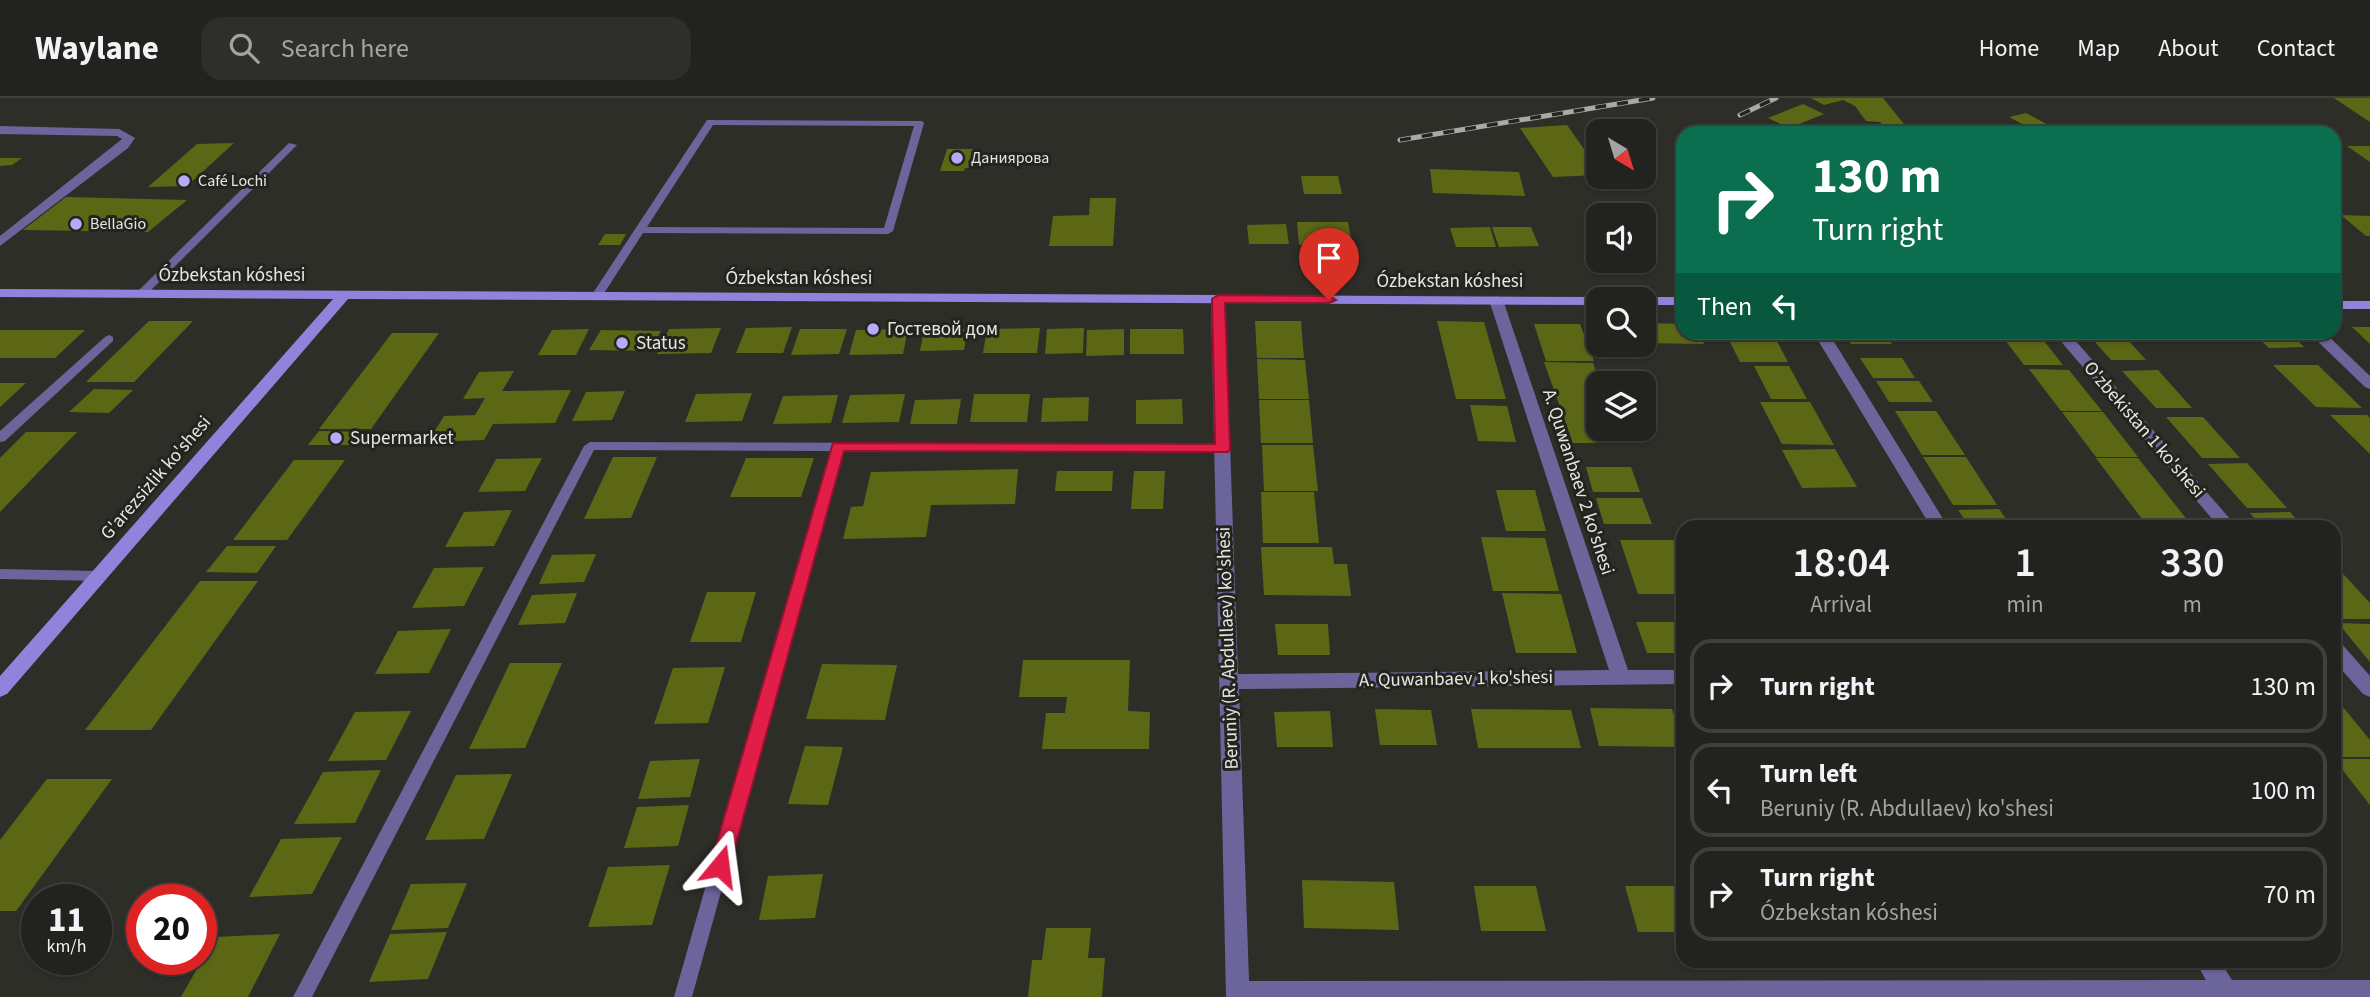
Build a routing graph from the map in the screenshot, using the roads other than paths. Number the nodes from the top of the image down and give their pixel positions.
1 (0, 131) edge
2 (292, 145) dead end
3 (641, 230) junction
4 (0, 242) edge
5 (0, 293) edge
6 (141, 294) junction
7 (344, 295) junction
8 (597, 296) junction
9 (1218, 299) junction
10 (1496, 300) junction
11 (1586, 301) edge
12 (1656, 301) edge
13 (1676, 301) edge
14 (2341, 304) edge
15 (2370, 305) edge
16 (109, 339) dead end
17 (1825, 340) edge
18 (2067, 340) edge
19 (2323, 340) edge
20 (2370, 384) edge
21 (0, 438) edge
22 (838, 447) junction
23 (1222, 449) junction
24 (1936, 520) edge
25 (2223, 520) edge
26 (0, 574) edge
27 (98, 576) junction
28 (2341, 656) edge
29 (1621, 677) junction
30 (1676, 677) edge
31 (1229, 682) junction
32 (0, 689) edge
33 (2370, 689) edge
34 (2211, 968) edge
35 (2370, 991) edge
36 (1238, 994) edge
37 (2227, 994) edge
38 (302, 997) edge
39 (683, 997) edge

1 - 4 street
2 - 6 lane
3 - 3 lane
3 - 8 lane
5 - 6 street, Ózbekstan kóshesi
6 - 7 street, Ózbekstan kóshesi
7 - 8 street, Ózbekstan kóshesi
7 - 27 street, G'arezsizlik ko'shesi
8 - 9 street, Ózbekstan kóshesi
9 - 10 street, Ózbekstan kóshesi
9 - 23 street, Beruniy (R. Abdullaev) ko'shesi
10 - 11 street, Ózbekstan kóshesi
10 - 29 street, A. Quwanbaev 2 ko'shesi
12 - 13 street
14 - 15 street
16 - 21 lane
17 - 24 street
18 - 25 street, O'zbekistan 1 ko'shesi
19 - 20 street
22 - 23 lane
22 - 38 lane
22 - 39 lane
23 - 31 street, Beruniy (R. Abdullaev) ko'shesi
26 - 27 lane
27 - 32 street, G'arezsizlik ko'shesi
28 - 33 street
29 - 30 street, A. Quwanbaev 1 ko'shesi
29 - 31 street, A. Quwanbaev 1 ko'shesi
31 - 36 street, Beruniy (R. Abdullaev) ko'shesi
34 - 37 street
35 - 37 street
36 - 37 street

